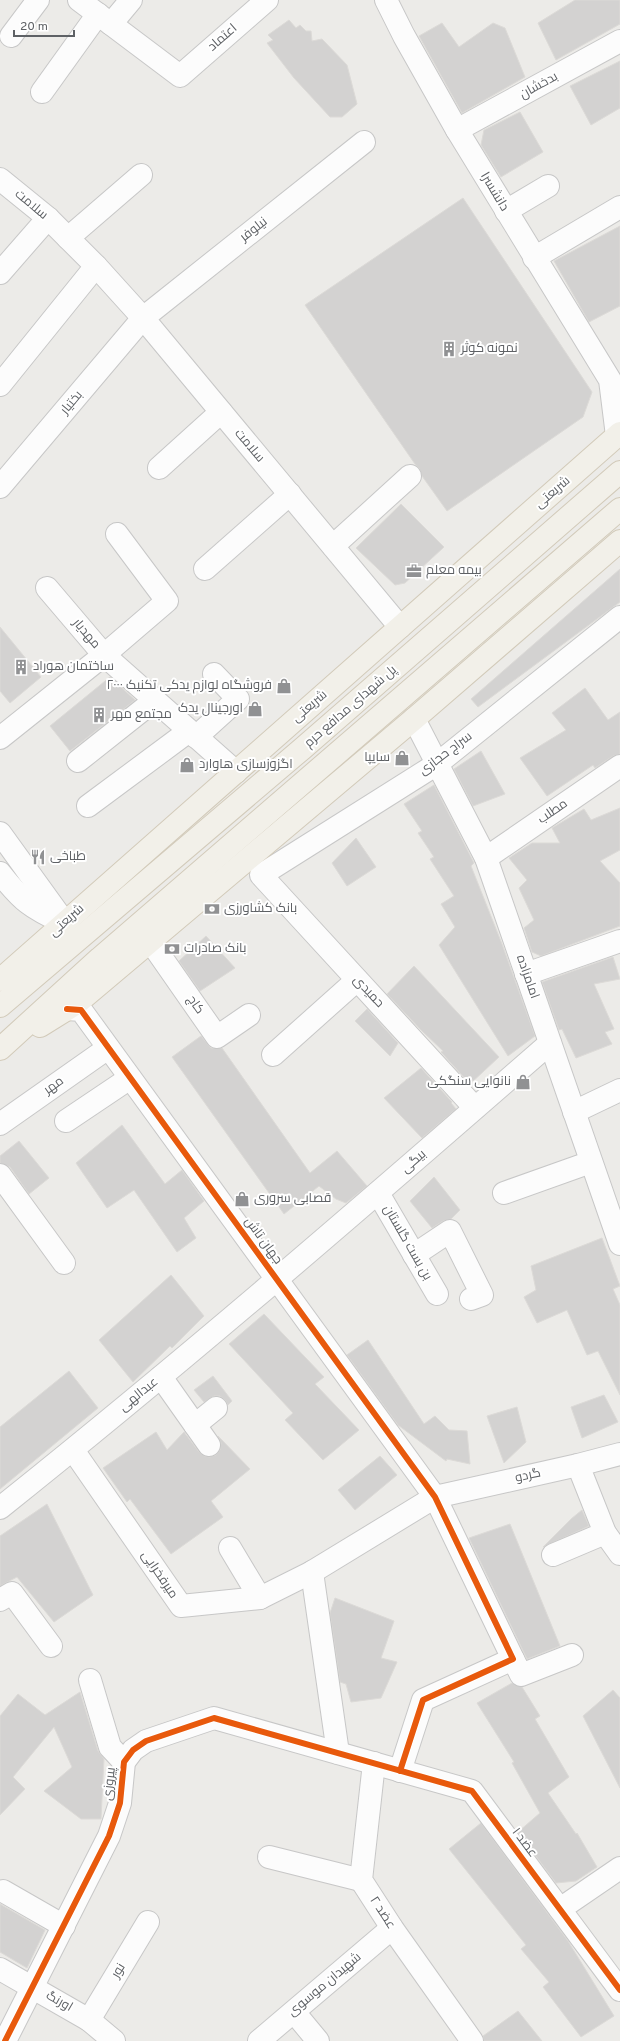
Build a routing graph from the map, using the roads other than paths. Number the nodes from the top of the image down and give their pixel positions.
1 (38, 0) edge
2 (79, 0) edge
3 (131, 0) edge
4 (267, 0) edge
5 (386, 0) edge
6 (104, 19) junction
7 (11, 36) dead end
8 (620, 41) edge
9 (42, 92) dead end
10 (457, 130) junction
11 (364, 142) dead end
12 (141, 175) dead end
13 (0, 179) edge
14 (548, 186) dead end
15 (620, 207) edge
16 (506, 211) junction
17 (48, 218) junction
18 (68, 238) junction
19 (534, 258) junction
20 (96, 266) junction
21 (0, 273) edge
22 (143, 318) junction
23 (615, 381) edge
24 (0, 385) edge
25 (221, 412) junction
26 (618, 435) edge
27 (594, 457) junction
28 (159, 468) dead end
29 (620, 468) edge
30 (620, 472) edge
31 (410, 476) dead end
32 (0, 487) edge
33 (290, 494) junction
34 (620, 509) edge
35 (117, 534) dead end
36 (620, 540) edge
37 (333, 546) junction
38 (205, 569) dead end
39 (47, 588) dead end
40 (620, 617) edge
41 (400, 627) junction
42 (104, 655) junction
43 (214, 674) dead end
44 (155, 700) junction
45 (414, 719) junction
46 (193, 734) junction
47 (0, 738) edge
48 (78, 761) dead end
49 (437, 764) junction
50 (620, 766) edge
51 (236, 772) junction
52 (88, 806) dead end
53 (0, 833) edge
54 (486, 858) junction
55 (0, 872) edge
56 (261, 875) joint
57 (72, 931) junction
58 (150, 941) junction
59 (620, 941) edge
60 (526, 974) junction
61 (0, 980) edge
62 (357, 980) junction
63 (77, 1005) junction
64 (0, 1006) edge
65 (249, 1015) dead end
66 (550, 1043) junction
67 (108, 1048) junction
68 (0, 1050) edge
69 (273, 1055) dead end
70 (130, 1078) junction
71 (620, 1090) edge
72 (475, 1108) junction
73 (574, 1112) junction
74 (66, 1121) dead end
75 (0, 1124) edge
76 (591, 1162) junction
77 (0, 1175) edge
78 (378, 1193) junction
79 (504, 1193) dead end
80 (620, 1244) edge
81 (414, 1255) junction
82 (64, 1263) dead end
83 (277, 1280) junction
84 (437, 1294) dead end
85 (471, 1299) dead end
86 (161, 1377) junction
87 (216, 1408) dead end
88 (195, 1425) junction
89 (209, 1444) dead end
90 (73, 1450) junction
91 (620, 1454) edge
92 (578, 1465) junction
93 (435, 1497) junction
94 (0, 1508) edge
95 (605, 1533) junction
96 (230, 1548) dead end
97 (620, 1554) edge
98 (553, 1555) dead end
99 (312, 1572) junction
100 (260, 1598) junction
101 (0, 1600) edge
102 (51, 1646) dead end
103 (572, 1655) dead end
104 (513, 1659) junction
105 (90, 1680) dead end
106 (338, 1753) junction
107 (124, 1762) junction
108 (374, 1763) junction
109 (400, 1771) junction
110 (269, 1857) dead end
111 (620, 1868) edge
112 (361, 1880) junction
113 (3, 1891) dead end
114 (560, 1909) junction
115 (148, 1922) dead end
116 (64, 1926) junction
117 (392, 1928) junction
118 (0, 1969) edge
119 (33, 1987) junction
120 (620, 1989) edge
121 (294, 2012) junction
122 (89, 2020) junction
123 (5, 2041) edge
124 (114, 2041) edge
125 (259, 2041) edge
126 (318, 2041) edge
127 (472, 2041) edge

1 - 7 street
2 - 6 street
3 - 6 street
4 - 6 street, اعتماد
5 - 10 street, دانشسرا
6 - 9 street
8 - 10 street, بدخشان
10 - 16 street, دانشسرا
11 - 22 street, نیلوفر
12 - 18 street
13 - 17 street, سلامت
14 - 16 street
15 - 19 street
16 - 19 street, دانشسرا
17 - 18 street, سلامت
17 - 21 street
18 - 20 street, سلامت
19 - 23 street, دانشسرا
20 - 22 street, سلامت
20 - 24 street
22 - 25 street, سلامت
22 - 32 street, بختیار
23 - 26 street, دانشسرا
25 - 28 street
25 - 33 street, سلامت
26 - 27 main road, شریعتی
27 - 29 main road
27 - 41 main road, شریعتی
30 - 57 main road, پل شهدای مدافع حرم
31 - 37 street
33 - 37 street, سلامت
33 - 38 street
34 - 68 main road, پل شهدای مدافع حرم
35 - 42 street
36 - 45 main road
37 - 41 street, سلامت
39 - 42 street, مهدیار
40 - 49 street, سراج حجازی
41 - 51 main road, شریعتی
42 - 44 street, مهدیار
42 - 47 street
43 - 46 street
44 - 46 street, مهدیار
44 - 48 street
45 - 49 street, امامزاده
45 - 58 main road
46 - 51 street, مهدیار
46 - 52 street
49 - 54 street, امامزاده
49 - 56 street, سراج حجازی
50 - 54 street, مطلب
51 - 57 main road, شریعتی
53 - 57 street
54 - 60 street, امامزاده
55 - 57 street
56 - 62 street, حمیدی
57 - 61 main road, شریعتی
57 - 64 main road, شریعتی
58 - 63 main road
58 - 65 street, کاج
59 - 60 street
60 - 66 street, امامزاده
62 - 69 street
62 - 72 street, حمیدی
63 - 67 street, جهان تاش
63 - 68 main road
66 - 72 street, بیگی
66 - 73 street, امامزاده
67 - 70 street, جهان تاش
67 - 75 street, مهر
70 - 74 street
70 - 83 street, جهان تاش
71 - 73 street
72 - 78 street, بیگی
73 - 76 street, امامزاده
76 - 79 street
76 - 80 street, امامزاده
77 - 82 street
78 - 81 street, بن بست گلستان
78 - 83 street, بیگی
81 - 84 street, بن بست گلستان
81 - 85 street
83 - 86 street, عبدالهی
83 - 93 street, جهان تاش
86 - 88 street
86 - 90 street, عبدالهی
87 - 88 street
88 - 89 street
90 - 94 street, عبدالهی
90 - 100 street, میرفخرایی
91 - 92 street, گردو
92 - 93 street, گردو
92 - 95 street
93 - 99 street, میرفخرایی
93 - 104 street, جهان تاش
95 - 97 street
95 - 98 street
96 - 100 street
99 - 100 street, میرفخرایی
99 - 106 street
101 - 102 street
103 - 104 street, جهان تاش
104 - 109 street
105 - 107 street
106 - 107 street, پیروزی
106 - 108 street, پیروزی
107 - 116 street, پیروزی
108 - 109 street, عضد ۱
108 - 112 street
109 - 114 street, عضد ۱
110 - 112 street
111 - 114 street
112 - 117 street, عضد ۲
113 - 116 street
114 - 120 street, عضد ۱
115 - 122 street, نور
116 - 119 street, پیروزی
117 - 121 street, شهیدان موسوی
117 - 127 street, عضد ۲
118 - 119 street, اورنگ
119 - 122 street, اورنگ
119 - 123 street, پیروزی
121 - 125 street, شهیدان موسوی
121 - 126 street
122 - 124 street, اورنگ

